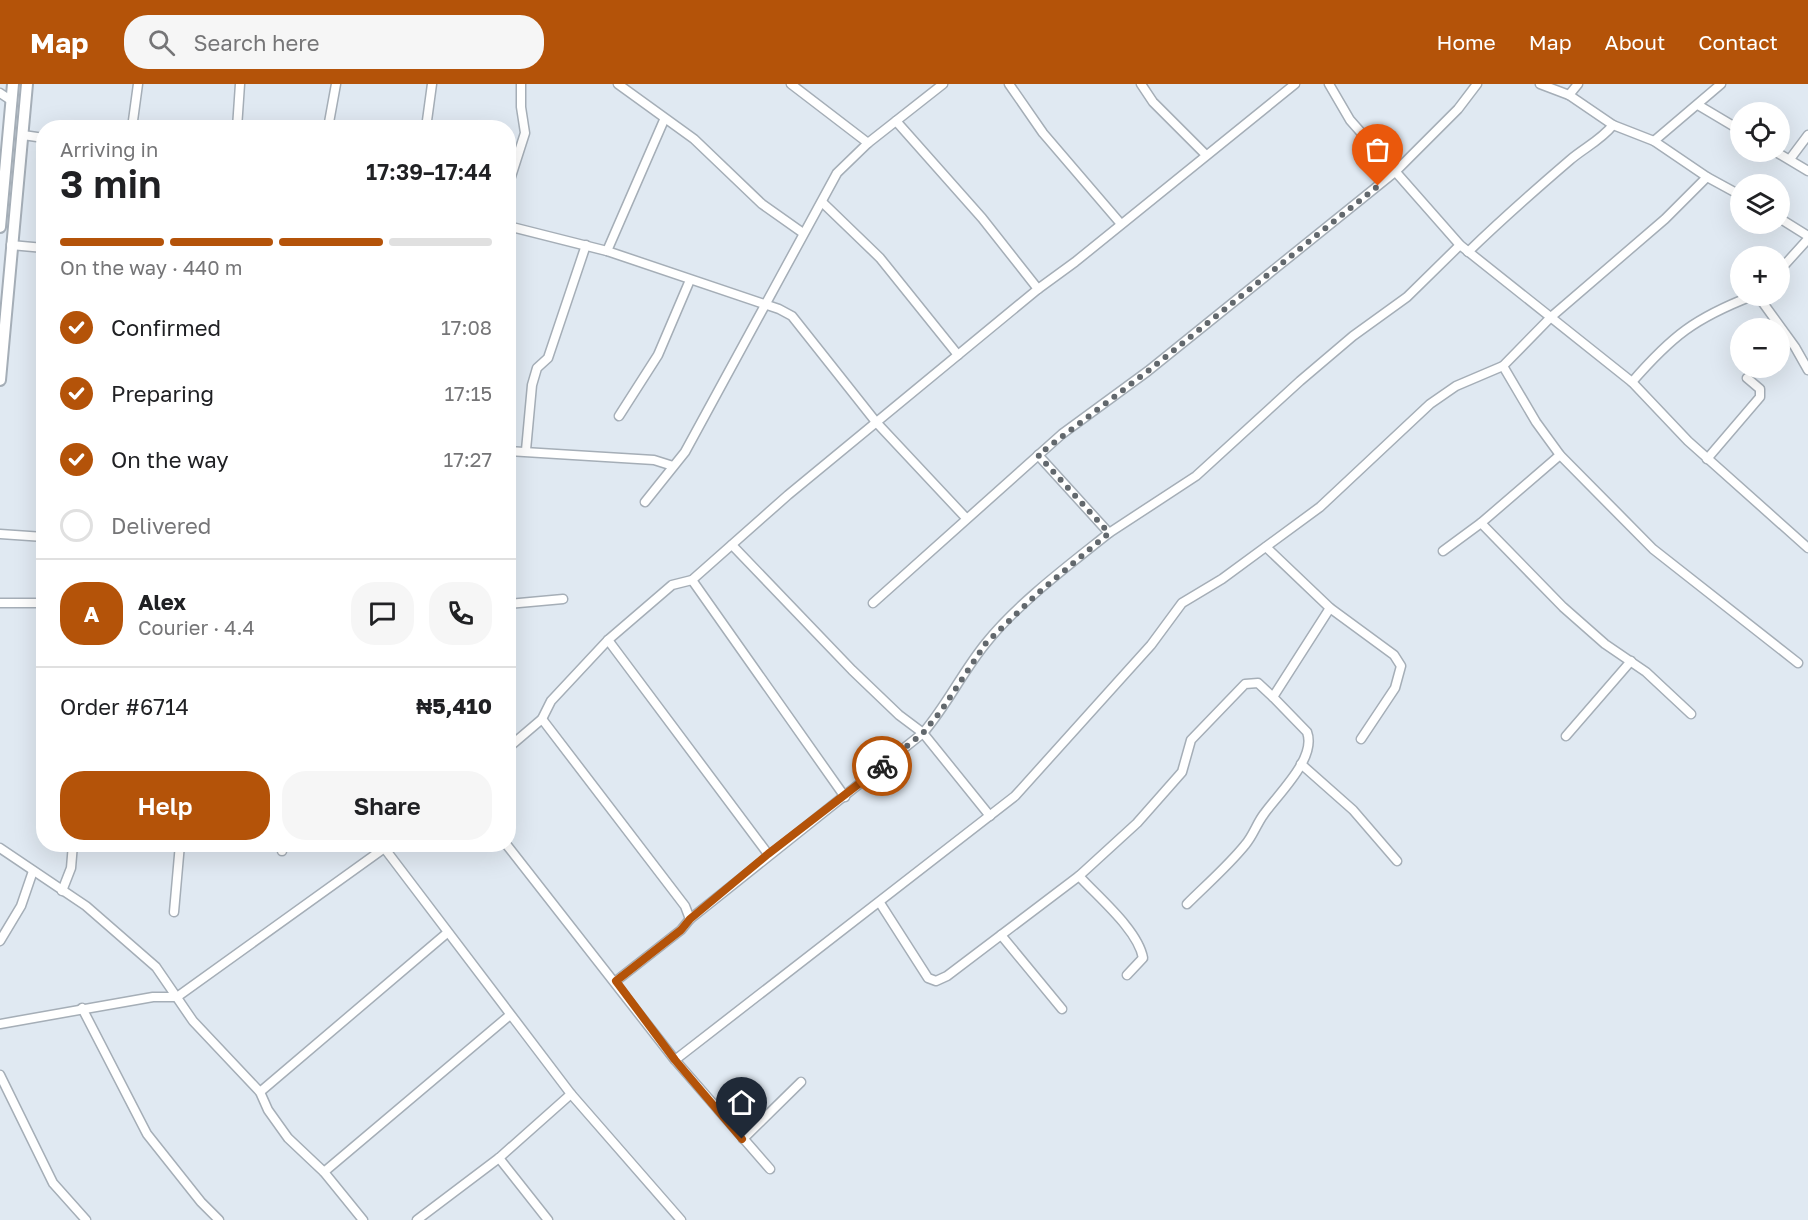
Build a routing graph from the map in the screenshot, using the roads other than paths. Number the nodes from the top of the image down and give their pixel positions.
1 (13, 84) edge
2 (27, 84) edge
3 (138, 84) edge
4 (240, 84) edge
5 (336, 84) edge
6 (432, 84) edge
7 (521, 84) edge
8 (618, 84) edge
9 (791, 84) edge
10 (943, 84) edge
11 (1009, 84) edge
12 (1141, 84) edge
13 (1293, 84) edge
14 (1329, 84) edge
15 (1477, 84) edge
16 (1540, 84) edge
17 (1578, 84) edge
18 (1720, 84) edge
19 (0, 93) edge
20 (1569, 95) junction
21 (12, 101) junction
22 (1698, 105) junction
23 (133, 120) edge
24 (238, 120) edge
25 (329, 120) edge
26 (427, 120) edge
27 (664, 120) junction
28 (896, 121) junction
29 (1730, 124) edge
30 (1613, 125) junction
31 (23, 135) junction
32 (1808, 135) edge
33 (36, 137) edge
34 (1654, 141) junction
35 (868, 143) junction
36 (1206, 155) junction
37 (1790, 159) joint
38 (516, 161) edge
39 (1808, 171) edge
40 (1395, 172) junction
41 (1707, 177) junction
42 (1730, 190) edge
43 (822, 202) junction
44 (1121, 224) junction
45 (1790, 225) edge
46 (0, 227) edge
47 (516, 228) edge
48 (803, 233) junction
49 (1808, 237) edge
50 (11, 245) junction
51 (586, 245) junction
52 (1460, 245) junction
53 (36, 247) edge
54 (607, 250) junction
55 (1468, 252) junction
56 (1790, 258) edge
57 (690, 280) junction
58 (1038, 289) junction
59 (765, 304) junction
60 (1730, 305) edge
61 (1765, 306) edge
62 (1551, 316) junction
63 (958, 355) junction
64 (1503, 366) junction
65 (1808, 370) edge
66 (1747, 378) dead end
67 (0, 380) edge
68 (1632, 382) junction
69 (619, 416) dead end
70 (876, 422) junction
71 (516, 450) edge
72 (526, 450) junction
73 (1038, 455) junction
74 (1560, 455) junction
75 (1707, 459) junction
76 (673, 466) junction
77 (645, 502) dead end
78 (966, 518) junction
79 (1481, 523) junction
80 (1109, 533) junction
81 (0, 534) edge
82 (36, 536) edge
83 (732, 545) junction
84 (1266, 547) junction
85 (1808, 548) edge
86 (1443, 551) dead end
87 (692, 580) junction
88 (563, 598) dead end
89 (0, 603) edge
90 (36, 603) edge
91 (516, 603) edge
92 (873, 603) dead end
93 (1330, 608) junction
94 (609, 640) junction
95 (1631, 662) junction
96 (1798, 663) dead end
97 (1273, 697) junction
98 (1691, 714) dead end
99 (542, 719) junction
100 (923, 733) junction
101 (1566, 736) dead end
102 (1361, 739) dead end
103 (516, 741) edge
104 (1301, 764) junction
105 (845, 797) junction
106 (990, 816) junction
107 (0, 848) edge
108 (72, 852) edge
109 (179, 852) edge
110 (380, 852) edge
111 (390, 852) edge
112 (512, 852) edge
113 (768, 854) junction
114 (1397, 861) dead end
115 (33, 871) junction
116 (1079, 876) junction
117 (62, 891) junction
118 (880, 903) junction
119 (1187, 904) dead end
120 (174, 912) dead end
121 (690, 919) junction
122 (447, 933) junction
123 (1000, 935) junction
124 (0, 941) edge
125 (1127, 975) dead end
126 (616, 981) junction
127 (177, 997) junction
128 (82, 1008) junction
129 (1062, 1009) dead end
130 (510, 1015) junction
131 (0, 1024) edge
132 (675, 1060) junction
133 (0, 1075) edge
134 (801, 1082) dead end
135 (260, 1092) junction
136 (571, 1094) junction
137 (742, 1139) junction
138 (499, 1158) junction
139 (770, 1169) dead end
140 (324, 1172) junction
141 (86, 1220) edge
142 (219, 1220) edge
143 (363, 1220) edge
144 (417, 1220) edge
145 (548, 1220) edge
146 (681, 1220) edge

1 - 21 street
2 - 31 street
3 - 23 street
4 - 24 street
5 - 25 street
6 - 26 street
7 - 38 street
8 - 27 street
9 - 35 street
10 - 28 street
11 - 44 street
12 - 36 street
13 - 36 street
14 - 40 street
15 - 40 street
16 - 20 street
17 - 20 street
18 - 22 street
19 - 21 street
20 - 30 street
21 - 46 street
22 - 29 street
22 - 34 street
27 - 48 street
27 - 54 street
28 - 35 street
28 - 58 street
30 - 34 street
30 - 55 street
31 - 33 street
31 - 50 street
32 - 37 street
34 - 41 street
35 - 43 street
36 - 44 street
37 - 39 street
40 - 52 street
40 - 73 street
41 - 42 street
41 - 62 street
43 - 48 street
43 - 63 street
44 - 58 street
45 - 49 street
47 - 51 street
48 - 59 street
49 - 56 street
50 - 53 street
50 - 67 street
51 - 54 street
51 - 72 street
52 - 55 street
52 - 80 street
54 - 57 street
55 - 62 street
57 - 59 street
57 - 69 street
58 - 63 street
59 - 70 street
59 - 76 street
60 - 68 street
61 - 65 street
62 - 64 street
62 - 68 street
63 - 70 street
64 - 74 street
64 - 84 street
66 - 75 street
68 - 75 street
70 - 78 street
70 - 83 street
71 - 72 street
72 - 76 street
73 - 78 street
73 - 80 street
74 - 79 street
74 - 96 street
75 - 85 street
76 - 77 street
78 - 92 street
79 - 86 street
79 - 95 street
80 - 100 street
81 - 82 street
83 - 87 street
83 - 100 street
84 - 93 street
84 - 106 street
87 - 94 street
87 - 105 street
88 - 91 street
89 - 90 street
93 - 97 street
93 - 102 street
94 - 99 street
94 - 113 street
95 - 98 street
95 - 101 street
97 - 104 street
97 - 116 street
99 - 103 street
99 - 121 street
100 - 105 street
100 - 106 street
104 - 114 street
104 - 119 street
105 - 113 street
106 - 118 street
107 - 115 street
108 - 117 street
109 - 120 street
110 - 127 street
111 - 122 street
112 - 126 street
113 - 121 street
115 - 117 street
115 - 124 street
116 - 123 street
116 - 125 street
117 - 127 street
118 - 123 street
118 - 132 street
121 - 126 street
122 - 130 street
122 - 135 street
123 - 129 street
126 - 132 street
127 - 128 street
127 - 135 street
128 - 131 street
128 - 142 street
130 - 136 street
130 - 140 street
132 - 137 street
133 - 141 street
134 - 137 street
135 - 140 street
136 - 138 street
136 - 146 street
137 - 139 street
138 - 144 street
138 - 145 street
140 - 143 street

